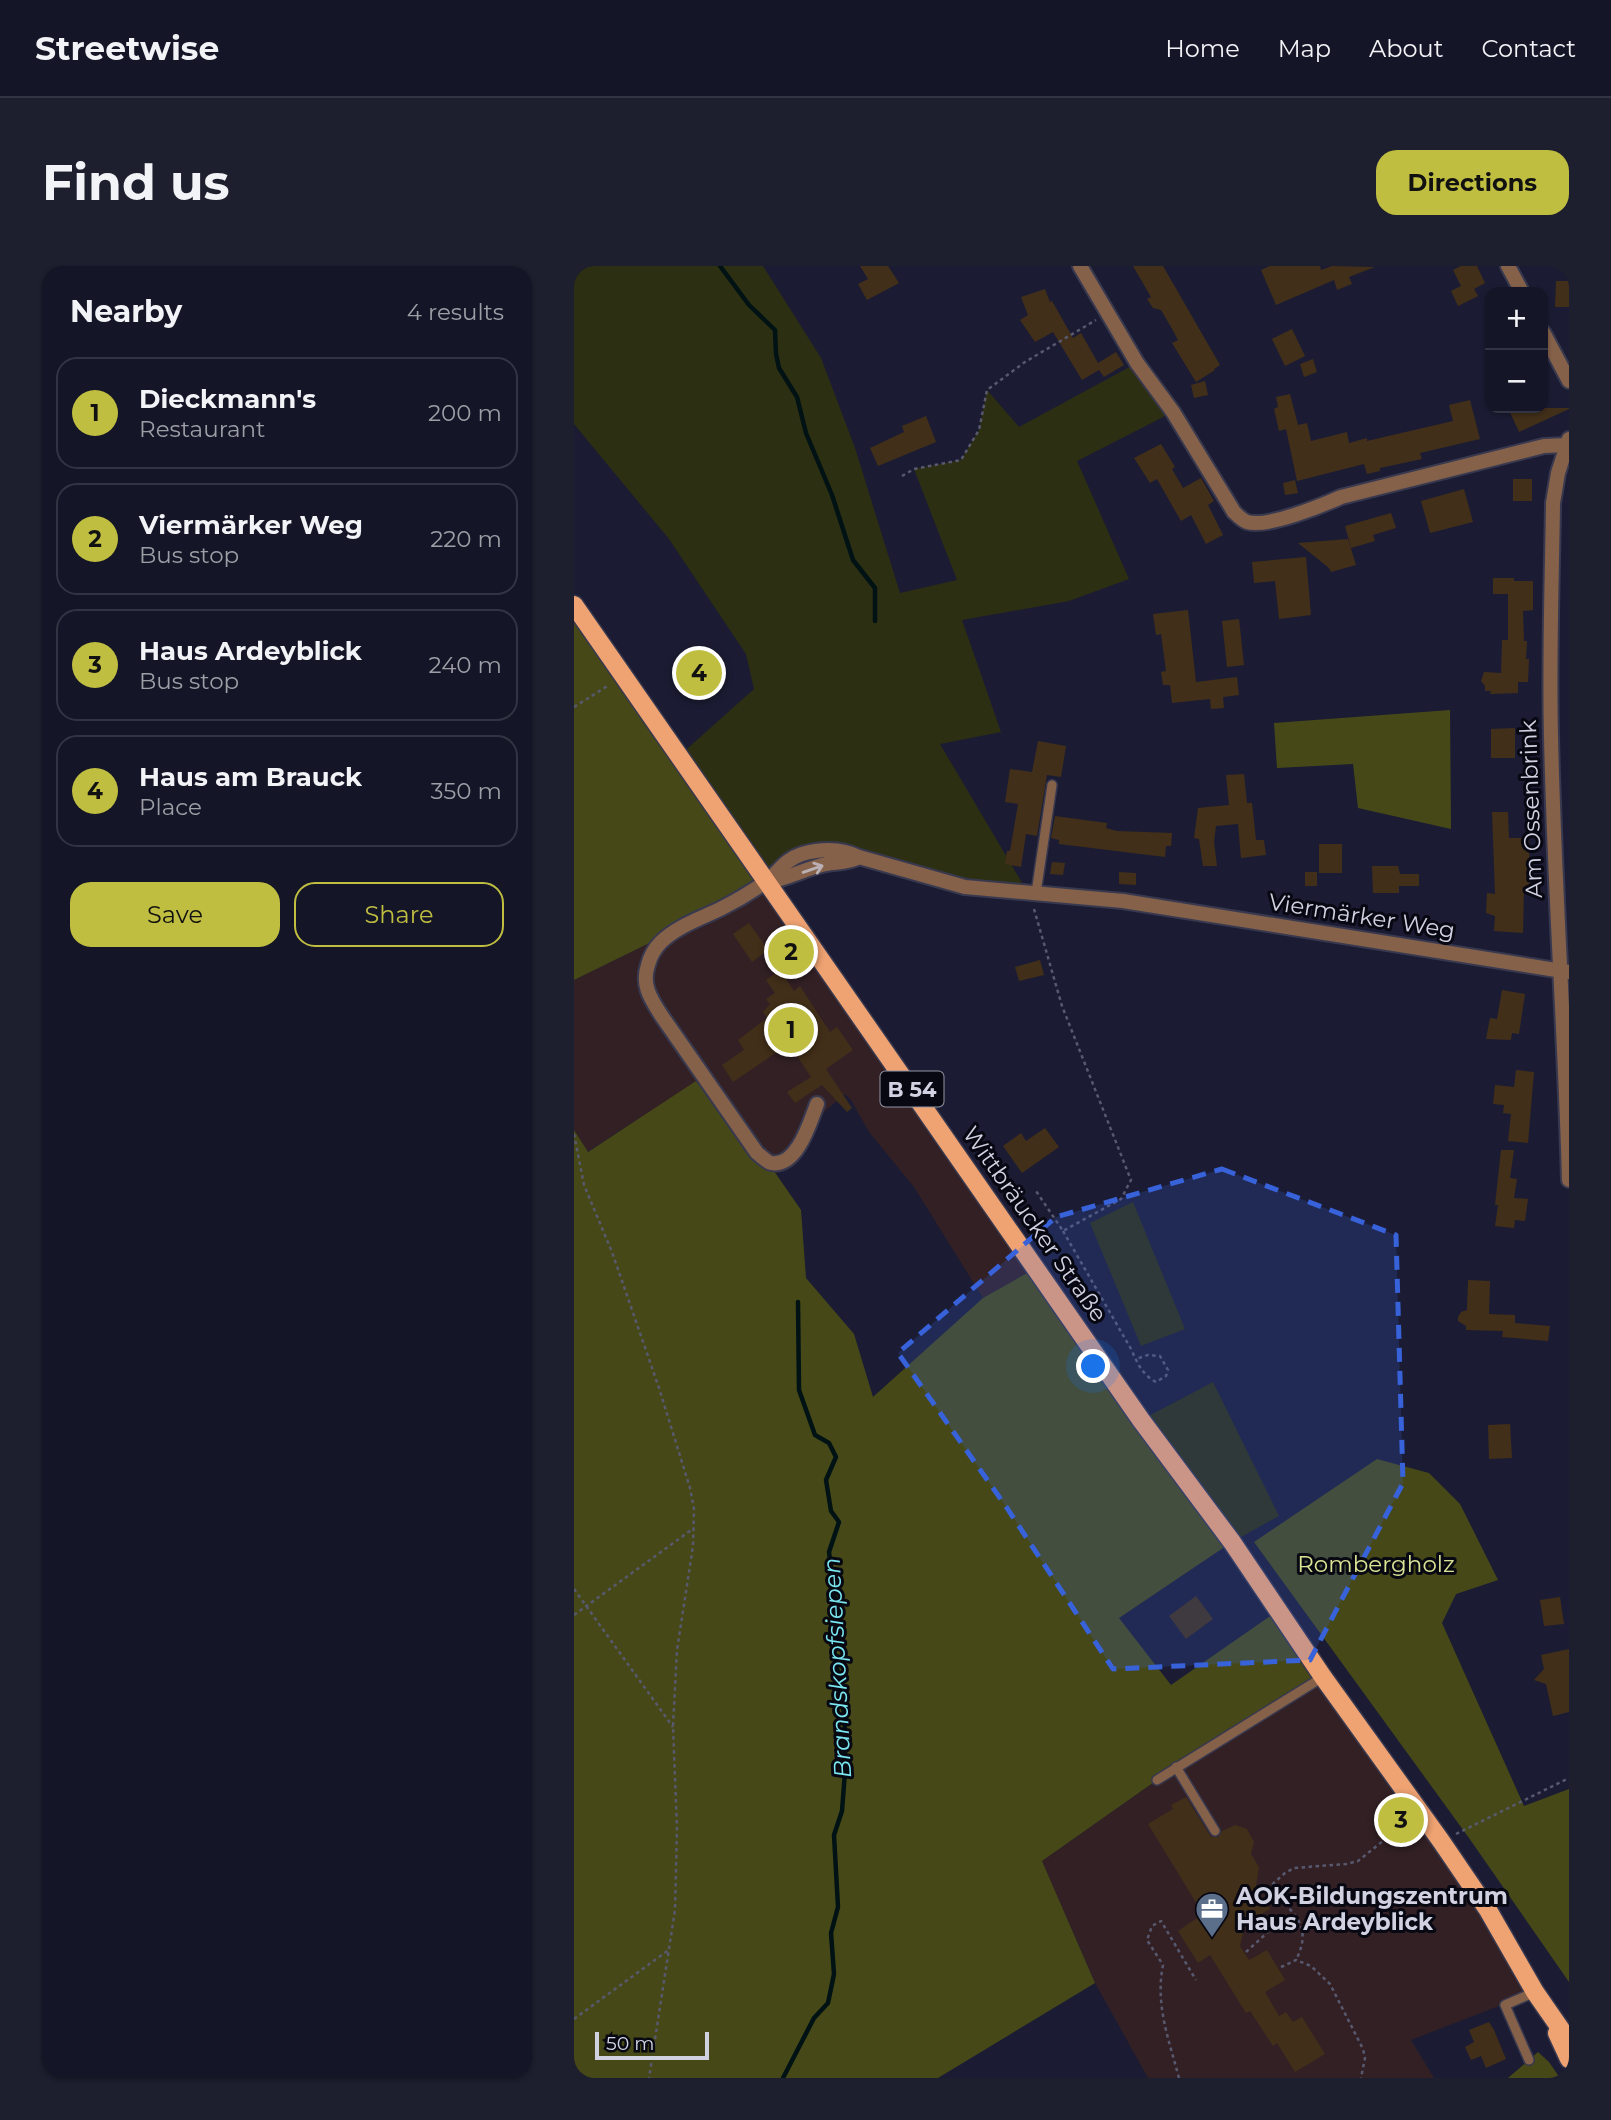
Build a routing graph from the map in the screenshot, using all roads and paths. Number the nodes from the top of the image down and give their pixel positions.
1 (1080, 266) edge
2 (1508, 266) edge
3 (1519, 287) edge
4 (1108, 313) junction
5 (1548, 341) edge
6 (1569, 381) edge
7 (1568, 442) edge
8 (902, 476) dead end
9 (574, 605) edge
10 (623, 676) junction
11 (574, 707) edge
12 (1052, 785) dead end
13 (767, 881) junction
14 (1032, 893) junction
15 (1564, 971) edge
16 (817, 1104) dead end
17 (574, 1134) edge
18 (1569, 1180) edge
19 (1036, 1191) dead end
20 (1063, 1231) junction
21 (1136, 1359) junction
22 (694, 1528) junction
23 (574, 1589) edge
24 (586, 1606) junction
25 (574, 1615) edge
26 (1323, 1677) junction
27 (673, 1727) junction
28 (1177, 1767) junction
29 (1569, 1778) edge
30 (1157, 1780) dead end
31 (1420, 1811) junction
32 (1215, 1831) dead end
33 (1441, 1841) junction
34 (1296, 1914) junction
35 (670, 1949) junction
36 (1245, 1952) dead end
37 (1296, 1960) junction
38 (1281, 1967) dead end
39 (1196, 1980) dead end
40 (1535, 1992) junction
41 (1548, 2011) junction
42 (574, 2019) edge
43 (1569, 2041) edge
44 (1569, 2059) edge
45 (1529, 2060) dead end
46 (649, 2078) edge
47 (1179, 2078) edge
48 (1361, 2078) edge

1 - 4 street
2 - 3 street
4 - 7 street
4 - 8 path
5 - 6 street
7 - 15 street, Am Ossenbrink
9 - 10 main road, Wittbräucker Straße / B 54
10 - 11 path
10 - 13 main road, Wittbräucker Straße / B 54
12 - 14 lane
13 - 14 street, Viermärker Weg
13 - 16 street, Viermärker Weg
13 - 26 main road, Wittbräucker Straße / B 54
14 - 15 street, Viermärker Weg
14 - 20 path
15 - 18 street, Am Ossenbrink
17 - 22 path
19 - 20 path
20 - 21 path
21 - 21 path
22 - 24 path
22 - 27 path
23 - 24 path
24 - 25 path
24 - 27 path
26 - 28 lane
26 - 31 main road, Wittbräucker Straße / B 54
27 - 35 path
28 - 30 lane
28 - 32 lane
29 - 33 path
31 - 33 main road, Wittbräucker Straße / B 54
31 - 34 path
33 - 40 main road, Wittbräucker Straße / B 54
34 - 36 path
34 - 37 path
35 - 42 path
35 - 46 path
37 - 38 path
37 - 48 path
39 - 47 path
40 - 41 main road, Wittbräucker Straße / B 54
40 - 45 lane
41 - 43 main road, B 54
41 - 44 main road, B 54

